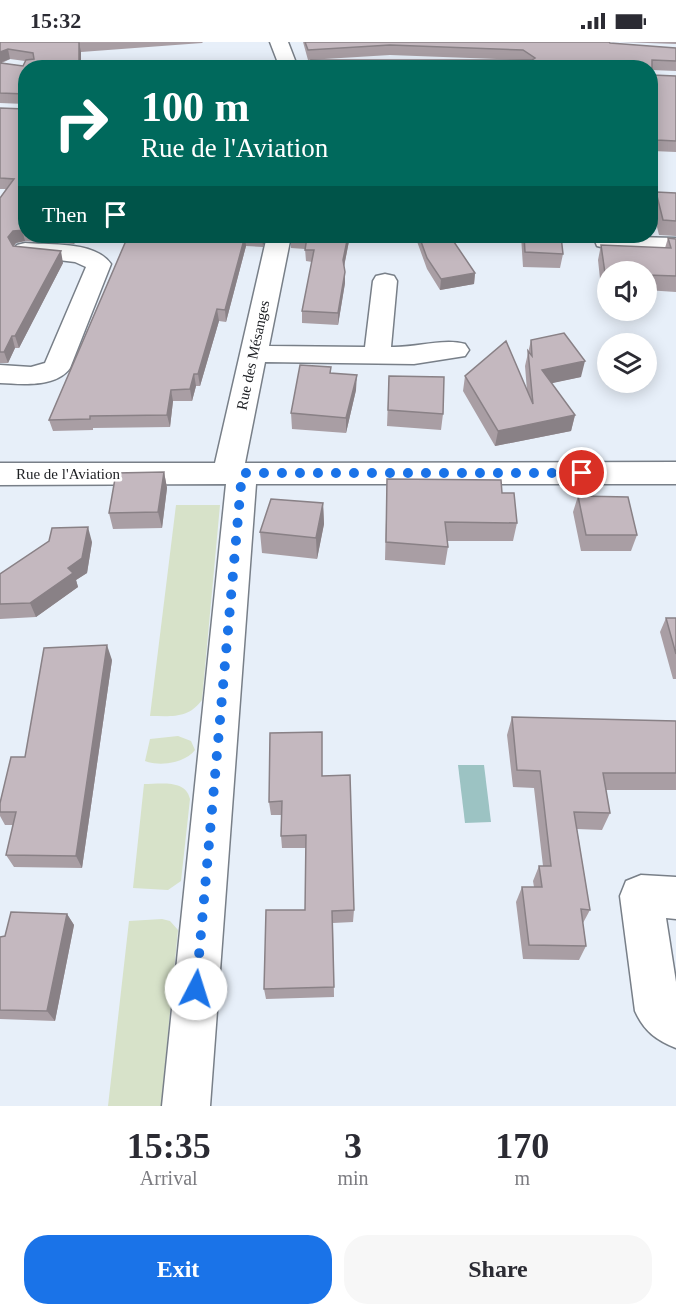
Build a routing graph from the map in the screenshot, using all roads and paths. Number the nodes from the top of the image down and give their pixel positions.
1 (279, 42) edge
2 (286, 60) edge
3 (29, 243) edge
4 (277, 243) edge
5 (640, 243) edge
6 (676, 245) edge
7 (0, 258) edge
8 (385, 281) dead end
9 (456, 350) dead end
10 (253, 354) junction
11 (377, 354) junction
12 (0, 374) edge
13 (676, 472) edge
14 (0, 474) edge
15 (235, 474) junction
16 (676, 898) edge
17 (676, 1025) edge
18 (186, 1106) edge

1 - 2 street
3 - 7 street
3 - 12 street
4 - 10 street, Rue des Mésanges
5 - 6 street
8 - 11 street
9 - 11 street
10 - 11 street
10 - 15 street, Rue des Mésanges
13 - 15 street, Rue de l'Aviation
14 - 15 street, Rue de l'Aviation
15 - 18 street, Rue des Mésanges
16 - 17 street

